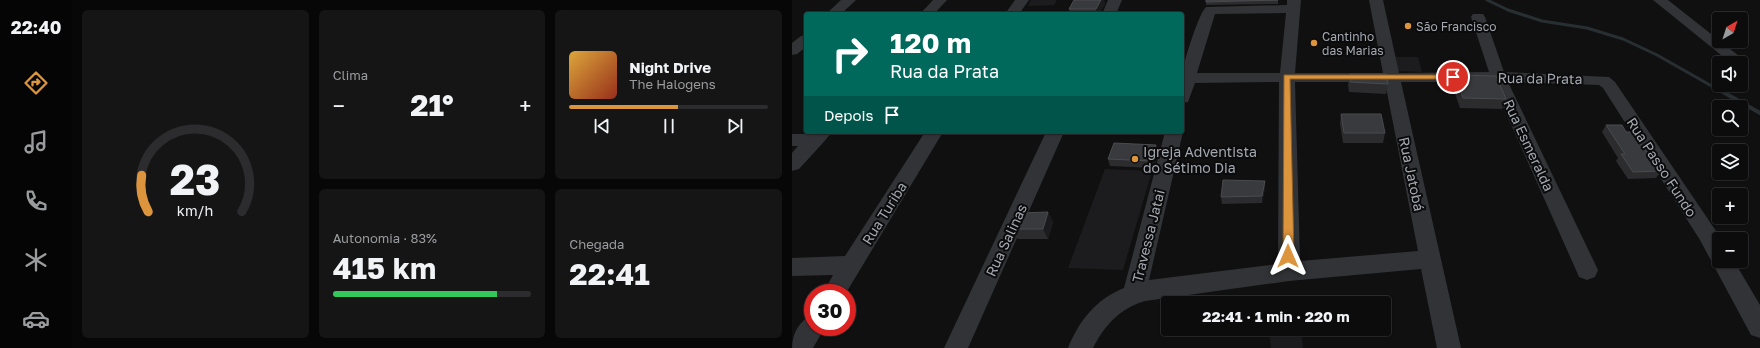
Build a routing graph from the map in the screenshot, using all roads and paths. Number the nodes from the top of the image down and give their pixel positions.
1 (849, 0) edge
2 (940, 0) edge
3 (1022, 0) edge
4 (1115, 0) edge
5 (1376, 0) edge
6 (1660, 0) edge
7 (1294, 5) edge
8 (835, 12) edge
9 (929, 12) edge
10 (1013, 12) edge
11 (1110, 12) edge
12 (1478, 17) dead end
13 (804, 41) edge
14 (792, 51) edge
15 (1731, 56) dead end
16 (1286, 77) junction
17 (1392, 77) junction
18 (1498, 77) junction
19 (1603, 80) joint
20 (1184, 87) edge
21 (933, 134) edge
22 (1054, 134) edge
23 (1174, 134) edge
24 (820, 136) edge
25 (792, 140) edge
26 (792, 164) edge
27 (1712, 244) edge
28 (1430, 260) junction
29 (852, 265) junction
30 (792, 267) edge
31 (1726, 268) edge
32 (1587, 270) dead end
33 (1289, 271) junction
34 (840, 284) edge
35 (1134, 294) junction
36 (1760, 327) edge
37 (807, 336) edge
38 (1083, 341) edge
39 (799, 348) edge
40 (956, 348) edge
41 (1449, 348) edge

1 - 8 street
2 - 9 street
3 - 10 street
4 - 11 street
5 - 17 street, Rua Jatobá
6 - 15 street
7 - 16 street
7 - 20 street
12 - 18 street, Rua Esmeralda
13 - 14 street
16 - 17 street, Rua da Prata
16 - 20 street, Rua da Prata
16 - 33 street
17 - 18 street, Rua da Prata
17 - 28 street, Rua Jatobá
18 - 19 street, Rua da Prata
18 - 32 street, Rua Esmeralda
19 - 27 street, Rua Passo Fundo
21 - 29 street, Rua Turiba
22 - 40 street, Rua Salinas
23 - 35 street, Travessa Jatai
24 - 25 street
24 - 26 street
28 - 33 street
28 - 41 street, Rua Jatobá
29 - 30 street
29 - 34 street, Rua Turiba
31 - 36 street
33 - 35 street
35 - 38 street
37 - 39 street

